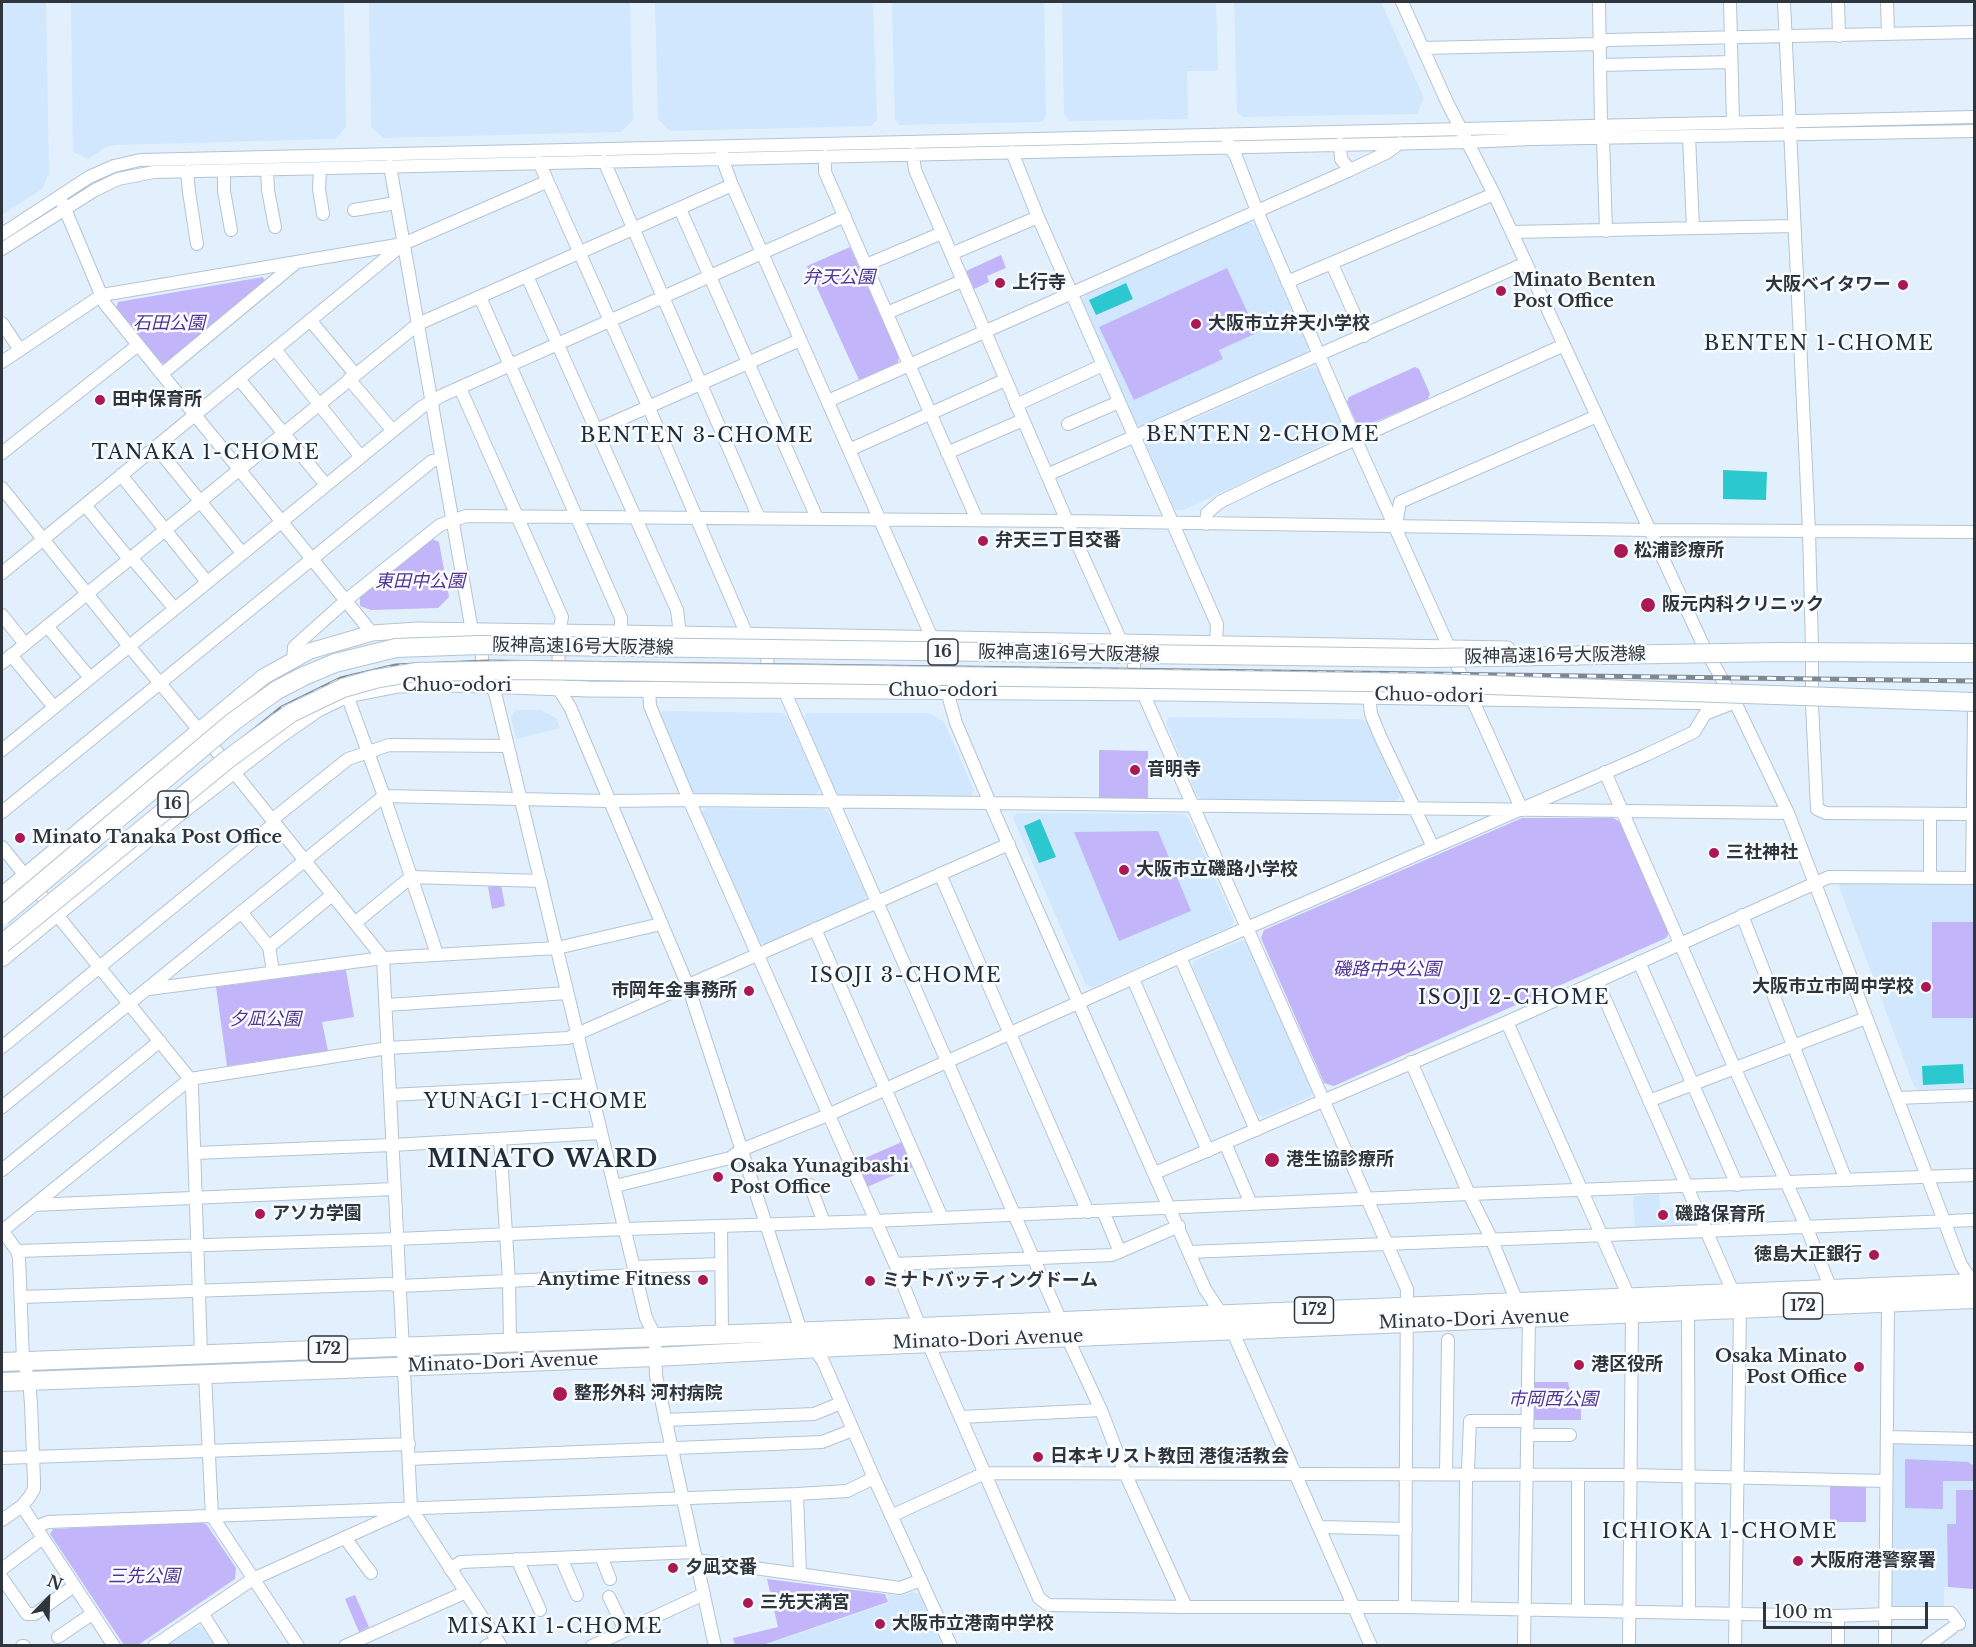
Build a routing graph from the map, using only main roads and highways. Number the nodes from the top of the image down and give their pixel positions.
1 (1974, 646) edge
2 (1974, 653) edge
3 (1974, 702) edge
4 (1974, 710) edge
5 (2, 895) edge
6 (2, 916) edge
7 (2, 944) edge
8 (2, 959) edge
9 (1974, 1287) edge
10 (1737, 1301) junction
11 (1630, 1305) junction
12 (1408, 1314) junction
13 (1064, 1329) junction
14 (924, 1335) junction
15 (2, 1362) edge
16 (2, 1382) edge

1 - 5 main road
2 - 6 highway, 阪神高速16号大阪港線 / 16, bridge
3 - 7 highway, 阪神高速16号大阪港線 / 16, bridge
4 - 8 main road, Chuo-odori
9 - 10 highway, Minato-Dori Avenue / 172
9 - 10 highway, Minato-Dori Avenue / 172
10 - 11 highway, Minato-Dori Avenue / 172
10 - 11 highway, Minato-Dori Avenue / 172
11 - 12 highway, Minato-Dori Avenue / 172
11 - 12 highway, Minato-Dori Avenue / 172
12 - 13 highway, Minato-Dori Avenue / 172
12 - 13 highway, Minato-Dori Avenue / 172
13 - 14 highway, Minato-Dori Avenue / 172
14 - 15 highway, Minato-Dori Avenue / 172
14 - 16 highway, Minato-Dori Avenue / 172

